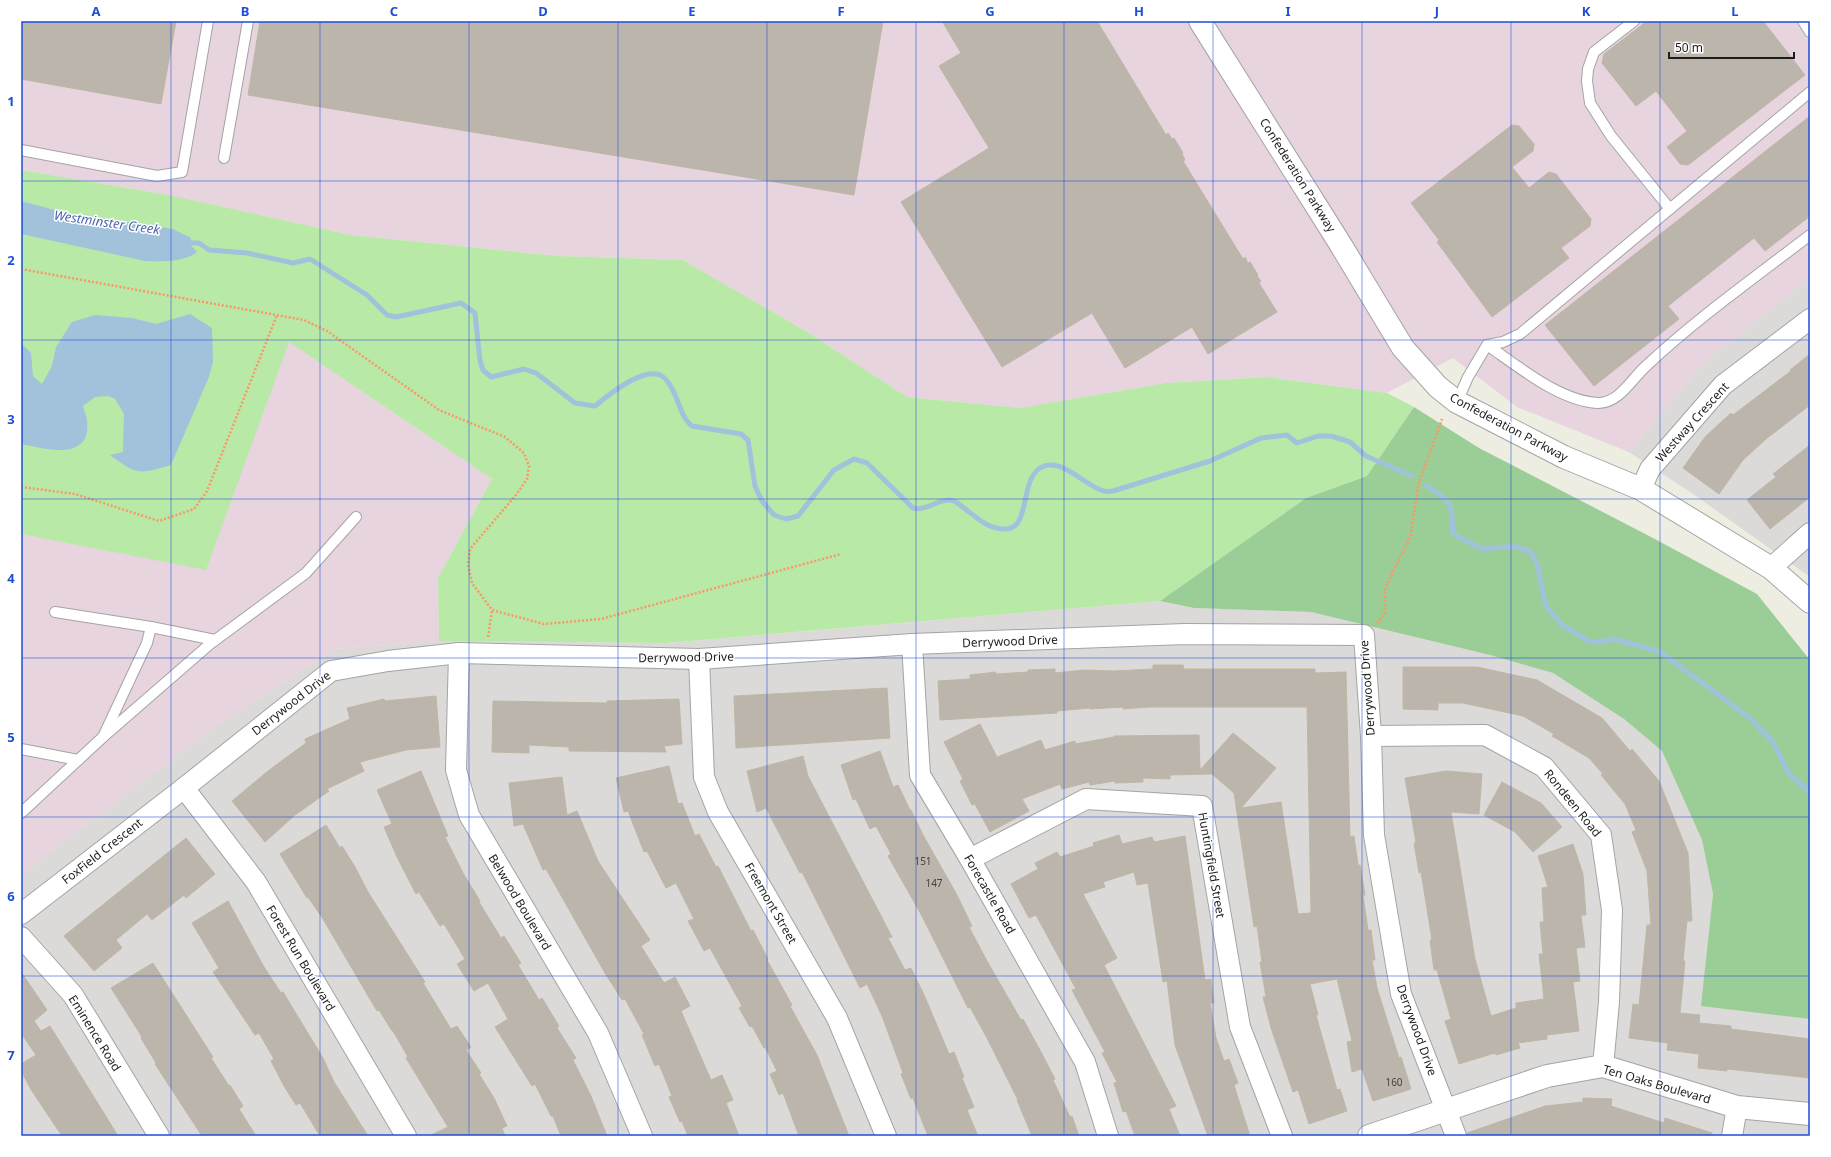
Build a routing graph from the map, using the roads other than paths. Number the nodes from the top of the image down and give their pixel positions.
1 (208, 21) edge
2 (248, 21) edge
3 (1200, 21) edge
4 (1634, 21) edge
5 (1803, 21) edge
6 (1810, 32) edge
7 (1810, 92) edge
8 (21, 150) edge
9 (224, 158) dead end
10 (1670, 209) junction
11 (1810, 235) edge
12 (1810, 319) edge
13 (1487, 344) junction
14 (1458, 402) junction
15 (1641, 489) junction
16 (356, 517) dead end
17 (1810, 533) edge
18 (1771, 568) junction
19 (1810, 602) edge
20 (55, 612) dead end
21 (150, 627) junction
22 (215, 640) junction
23 (912, 644) junction
24 (459, 653) junction
25 (700, 659) junction
26 (1371, 736) junction
27 (103, 737) junction
28 (21, 749) edge
29 (78, 760) junction
30 (184, 788) junction
31 (21, 813) edge
32 (970, 859) junction
33 (21, 914) edge
34 (21, 937) edge
35 (1603, 1066) junction
36 (1737, 1107) junction
37 (1447, 1110) junction
38 (1810, 1114) edge
39 (159, 1136) edge
40 (406, 1136) edge
41 (642, 1136) edge
42 (886, 1136) edge
43 (1108, 1136) edge
44 (1282, 1136) edge
45 (1369, 1136) edge
46 (1456, 1136) edge
47 (1732, 1136) edge

1 - 8 lane
2 - 9 lane
3 - 14 street, Confederation Parkway
4 - 10 lane
5 - 6 lane
7 - 10 lane
10 - 13 lane
11 - 13 lane
12 - 15 street, Westway Crescent
13 - 14 lane
14 - 15 street, Confederation Parkway
15 - 18 street, Confederation Parkway
16 - 22 lane
17 - 18 street
18 - 19 street, Confederation Parkway
20 - 21 lane
21 - 22 lane
21 - 27 lane
22 - 27 lane
23 - 25 street, Derrywood Drive
23 - 26 street, Derrywood Drive
23 - 32 street, Forecastle Road
24 - 25 street, Derrywood Drive
24 - 30 street, Derrywood Drive
24 - 41 street, Belwood Boulevard
25 - 42 street, Freemont Street
26 - 35 street, Rondeen Road
26 - 37 street, Derrywood Drive
27 - 29 lane
28 - 29 lane
29 - 31 lane
30 - 33 street, FoxField Crescent
30 - 40 street, Forest Run Boulevard
32 - 43 street, Forecastle Road
32 - 44 street, Huntingfield Street
34 - 39 street, Eminence Road
35 - 36 street, Ten Oaks Boulevard
35 - 37 street, Ten Oaks Boulevard
36 - 38 street, Ten Oaks Boulevard
36 - 47 street
37 - 45 street, Ten Oaks Boulevard
37 - 46 street, Derrywood Drive

